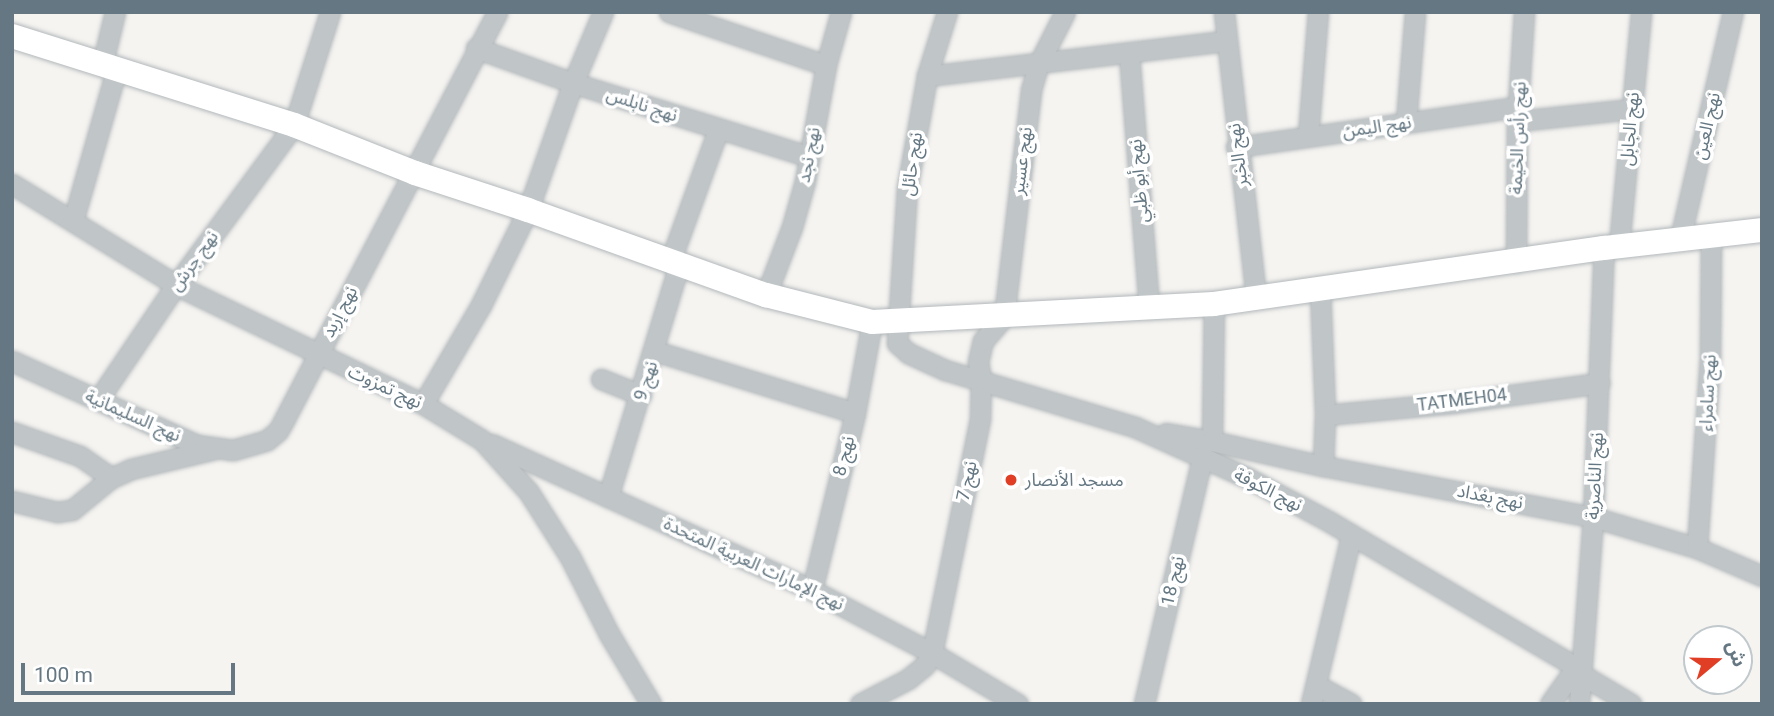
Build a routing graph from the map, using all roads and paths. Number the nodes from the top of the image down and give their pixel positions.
1 (115, 12) edge
2 (497, 12) edge
3 (603, 12) edge
4 (669, 12) edge
5 (841, 12) edge
6 (947, 12) edge
7 (1065, 12) edge
8 (1224, 12) edge
9 (1318, 12) edge
10 (1415, 12) edge
11 (1524, 12) edge
12 (1640, 12) edge
13 (1733, 12) edge
14 (325, 14) edge
15 (12, 36) edge
16 (1226, 41) junction
17 (477, 48) junction
18 (1129, 53) junction
19 (826, 65) junction
20 (1038, 65) junction
21 (109, 68) junction
22 (927, 76) junction
23 (573, 83) junction
24 (1632, 108) junction
25 (1517, 114) junction
26 (1406, 122) junction
27 (294, 125) junction
28 (718, 130) junction
29 (1308, 136) junction
30 (1236, 147) junction
31 (810, 157) junction
32 (415, 173) junction
33 (12, 184) edge
34 (528, 210) junction
35 (73, 221) junction
36 (1762, 230) edge
37 (1711, 237) junction
38 (1680, 239) junction
39 (1611, 247) junction
40 (1516, 263) junction
41 (675, 264) junction
42 (176, 285) junction
43 (1320, 288) junction
44 (766, 295) junction
45 (1256, 298) junction
46 (1214, 304) junction
47 (1149, 309) junction
48 (1004, 317) junction
49 (897, 320) junction
50 (872, 322) junction
51 (655, 351) junction
52 (318, 355) junction
53 (12, 361) edge
54 (601, 379) dead end
55 (981, 379) junction
56 (1600, 383) junction
57 (641, 395) junction
58 (98, 400) junction
59 (423, 404) junction
60 (855, 413) junction
61 (1325, 415) junction
62 (12, 432) edge
63 (482, 440) junction
64 (258, 445) joint
65 (215, 449) junction
66 (1207, 449) junction
67 (1323, 466) junction
68 (111, 478) junction
69 (608, 497) junction
70 (12, 501) edge
71 (1593, 517) junction
72 (1351, 536) junction
73 (1698, 548) junction
74 (1762, 576) edge
75 (812, 590) junction
76 (932, 653) junction
77 (1577, 670) junction
78 (1314, 694) edge
79 (651, 704) edge
80 (860, 704) edge
81 (1018, 704) edge
82 (1144, 704) edge
83 (1351, 704) edge
84 (1550, 704) edge
85 (1579, 704) edge
86 (1631, 704) edge

1 - 21 street
2 - 17 street, نهج إربد
3 - 23 street
4 - 19 street
5 - 19 street, نهج نجد
6 - 22 street, نهج حائل
7 - 20 street, نهج عسير
8 - 16 street, نهج الخبر
9 - 29 street
10 - 26 street
11 - 25 street, نهج رأس الخيمة
12 - 24 street, نهج الجابل
13 - 38 street, نهج العين
14 - 27 street, نهج جرش
15 - 21 main road
16 - 18 street
16 - 30 street, نهج الخبر
17 - 23 street, نهج نابلس
17 - 32 street, نهج إربد
18 - 20 street
18 - 47 street, نهج أبو ظبي
19 - 31 street, نهج نجد
20 - 22 street
20 - 48 street, نهج عسير
21 - 27 main road
21 - 35 street
22 - 49 street, نهج حائل
23 - 28 street, نهج نابلس
23 - 34 street
24 - 25 street, نهج اليمن
24 - 39 street, نهج الجابل
25 - 26 street, نهج اليمن
25 - 40 street, نهج رأس الخيمة
26 - 29 street, نهج اليمن
27 - 32 main road
27 - 42 street, نهج جرش
28 - 31 street, نهج نابلس
28 - 41 street, نهج 9
29 - 30 street, نهج اليمن
30 - 45 street, نهج الخبر
31 - 44 street, نهج نجد
32 - 34 main road
32 - 52 street, نهج إربد
33 - 35 street, نهج تمزوت
34 - 41 main road
34 - 59 street
35 - 42 street, نهج تمزوت
36 - 37 main road
37 - 38 main road
37 - 73 street, نهج سامراء
38 - 39 main road
39 - 40 main road
39 - 56 street, نهج الناصرية
40 - 43 main road
41 - 44 main road
41 - 51 street, نهج 9
42 - 52 street, نهج تمزوت
42 - 58 street, نهج جرش
43 - 45 main road
43 - 61 street
44 - 50 main road
45 - 46 main road
46 - 47 main road
46 - 66 street, نهج 18
47 - 48 main road
48 - 49 main road
48 - 55 street, نهج 7
49 - 50 main road
49 - 55 street, نهج الكوفة
50 - 60 street, نهج 8
51 - 57 street, نهج 9
51 - 60 street
52 - 59 street, نهج تمزوت
52 - 64 street, نهج إربد
53 - 58 street, نهج السليمانية
54 - 57 street
55 - 66 street, نهج الكوفة
55 - 76 street, نهج 7
56 - 61 street, TATMEH04
56 - 71 street, نهج الناصرية
57 - 69 street, نهج 9
58 - 65 street, نهج السليمانية
59 - 63 street, نهج تمزوت
60 - 75 street, نهج 8
61 - 67 street
62 - 68 street
63 - 69 street, نهج الإمارات العربية المتحدة
63 - 79 street, نهج تمزوت
64 - 65 street, نهج السليمانية
65 - 68 street
66 - 67 street, نهج بغداد
66 - 72 street, نهج الكوفة
66 - 82 street, نهج 18
67 - 71 street, نهج بغداد
68 - 70 street
69 - 75 street, نهج الإمارات العربية المتحدة
71 - 73 street, نهج بغداد
71 - 77 street, نهج الناصرية
72 - 77 street, نهج الكوفة
72 - 78 street
73 - 74 street, نهج بغداد
75 - 76 street, نهج الإمارات العربية المتحدة
76 - 80 street
76 - 81 street, نهج الإمارات العربية المتحدة
77 - 84 street
77 - 85 street, نهج الناصرية
77 - 86 street, نهج الكوفة
78 - 83 street

